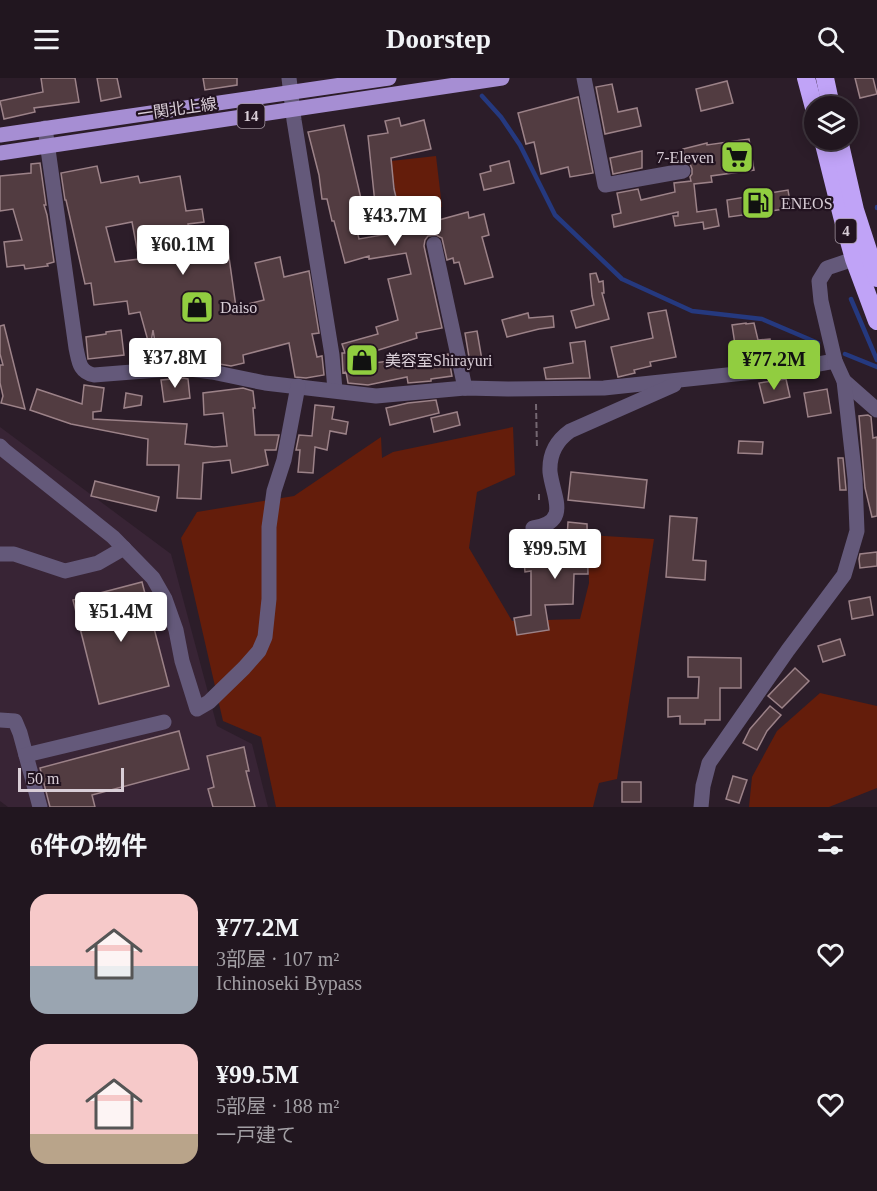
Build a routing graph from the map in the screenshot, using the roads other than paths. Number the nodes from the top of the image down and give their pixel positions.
1 (389, 78) edge
2 (502, 78) edge
3 (584, 78) edge
4 (806, 78) edge
5 (825, 78) edge
6 (290, 86) edge
7 (811, 96) edge
8 (829, 96) edge
9 (293, 110) junction
10 (45, 128) junction
11 (0, 135) edge
12 (48, 146) junction
13 (826, 150) edge
14 (840, 150) edge
15 (0, 153) edge
16 (683, 171) dead end
17 (434, 244) dead end
18 (854, 259) junction
19 (877, 276) edge
20 (877, 321) edge
21 (835, 361) junction
22 (688, 379) junction
23 (844, 381) junction
24 (297, 386) junction
25 (465, 388) junction
26 (336, 390) junction
27 (877, 410) edge
28 (0, 446) edge
29 (533, 528) dead end
30 (124, 548) junction
31 (0, 554) edge
32 (0, 720) edge
33 (164, 722) dead end
34 (26, 755) junction
35 (40, 807) edge
36 (701, 807) edge

1 - 6 main road, 一関北上線 / 14
2 - 9 main road, 一関北上線 / 14
3 - 16 street
4 - 7 highway
5 - 8 highway
6 - 9 street
6 - 10 main road, 一関北上線 / 14
9 - 12 main road, 一関北上線 / 14
9 - 26 street
10 - 11 main road, 一関北上線 / 14
10 - 12 street
12 - 15 main road, 一関北上線 / 14
12 - 24 street
13 - 18 highway, 4
14 - 19 highway, 4
17 - 25 street
18 - 20 highway, 4
18 - 21 street
21 - 22 street
21 - 23 street
22 - 25 street
22 - 29 street
23 - 27 street
23 - 36 street
24 - 26 street
24 - 30 street
25 - 26 street
28 - 30 street
30 - 31 street
32 - 34 street
33 - 34 street
34 - 35 street

